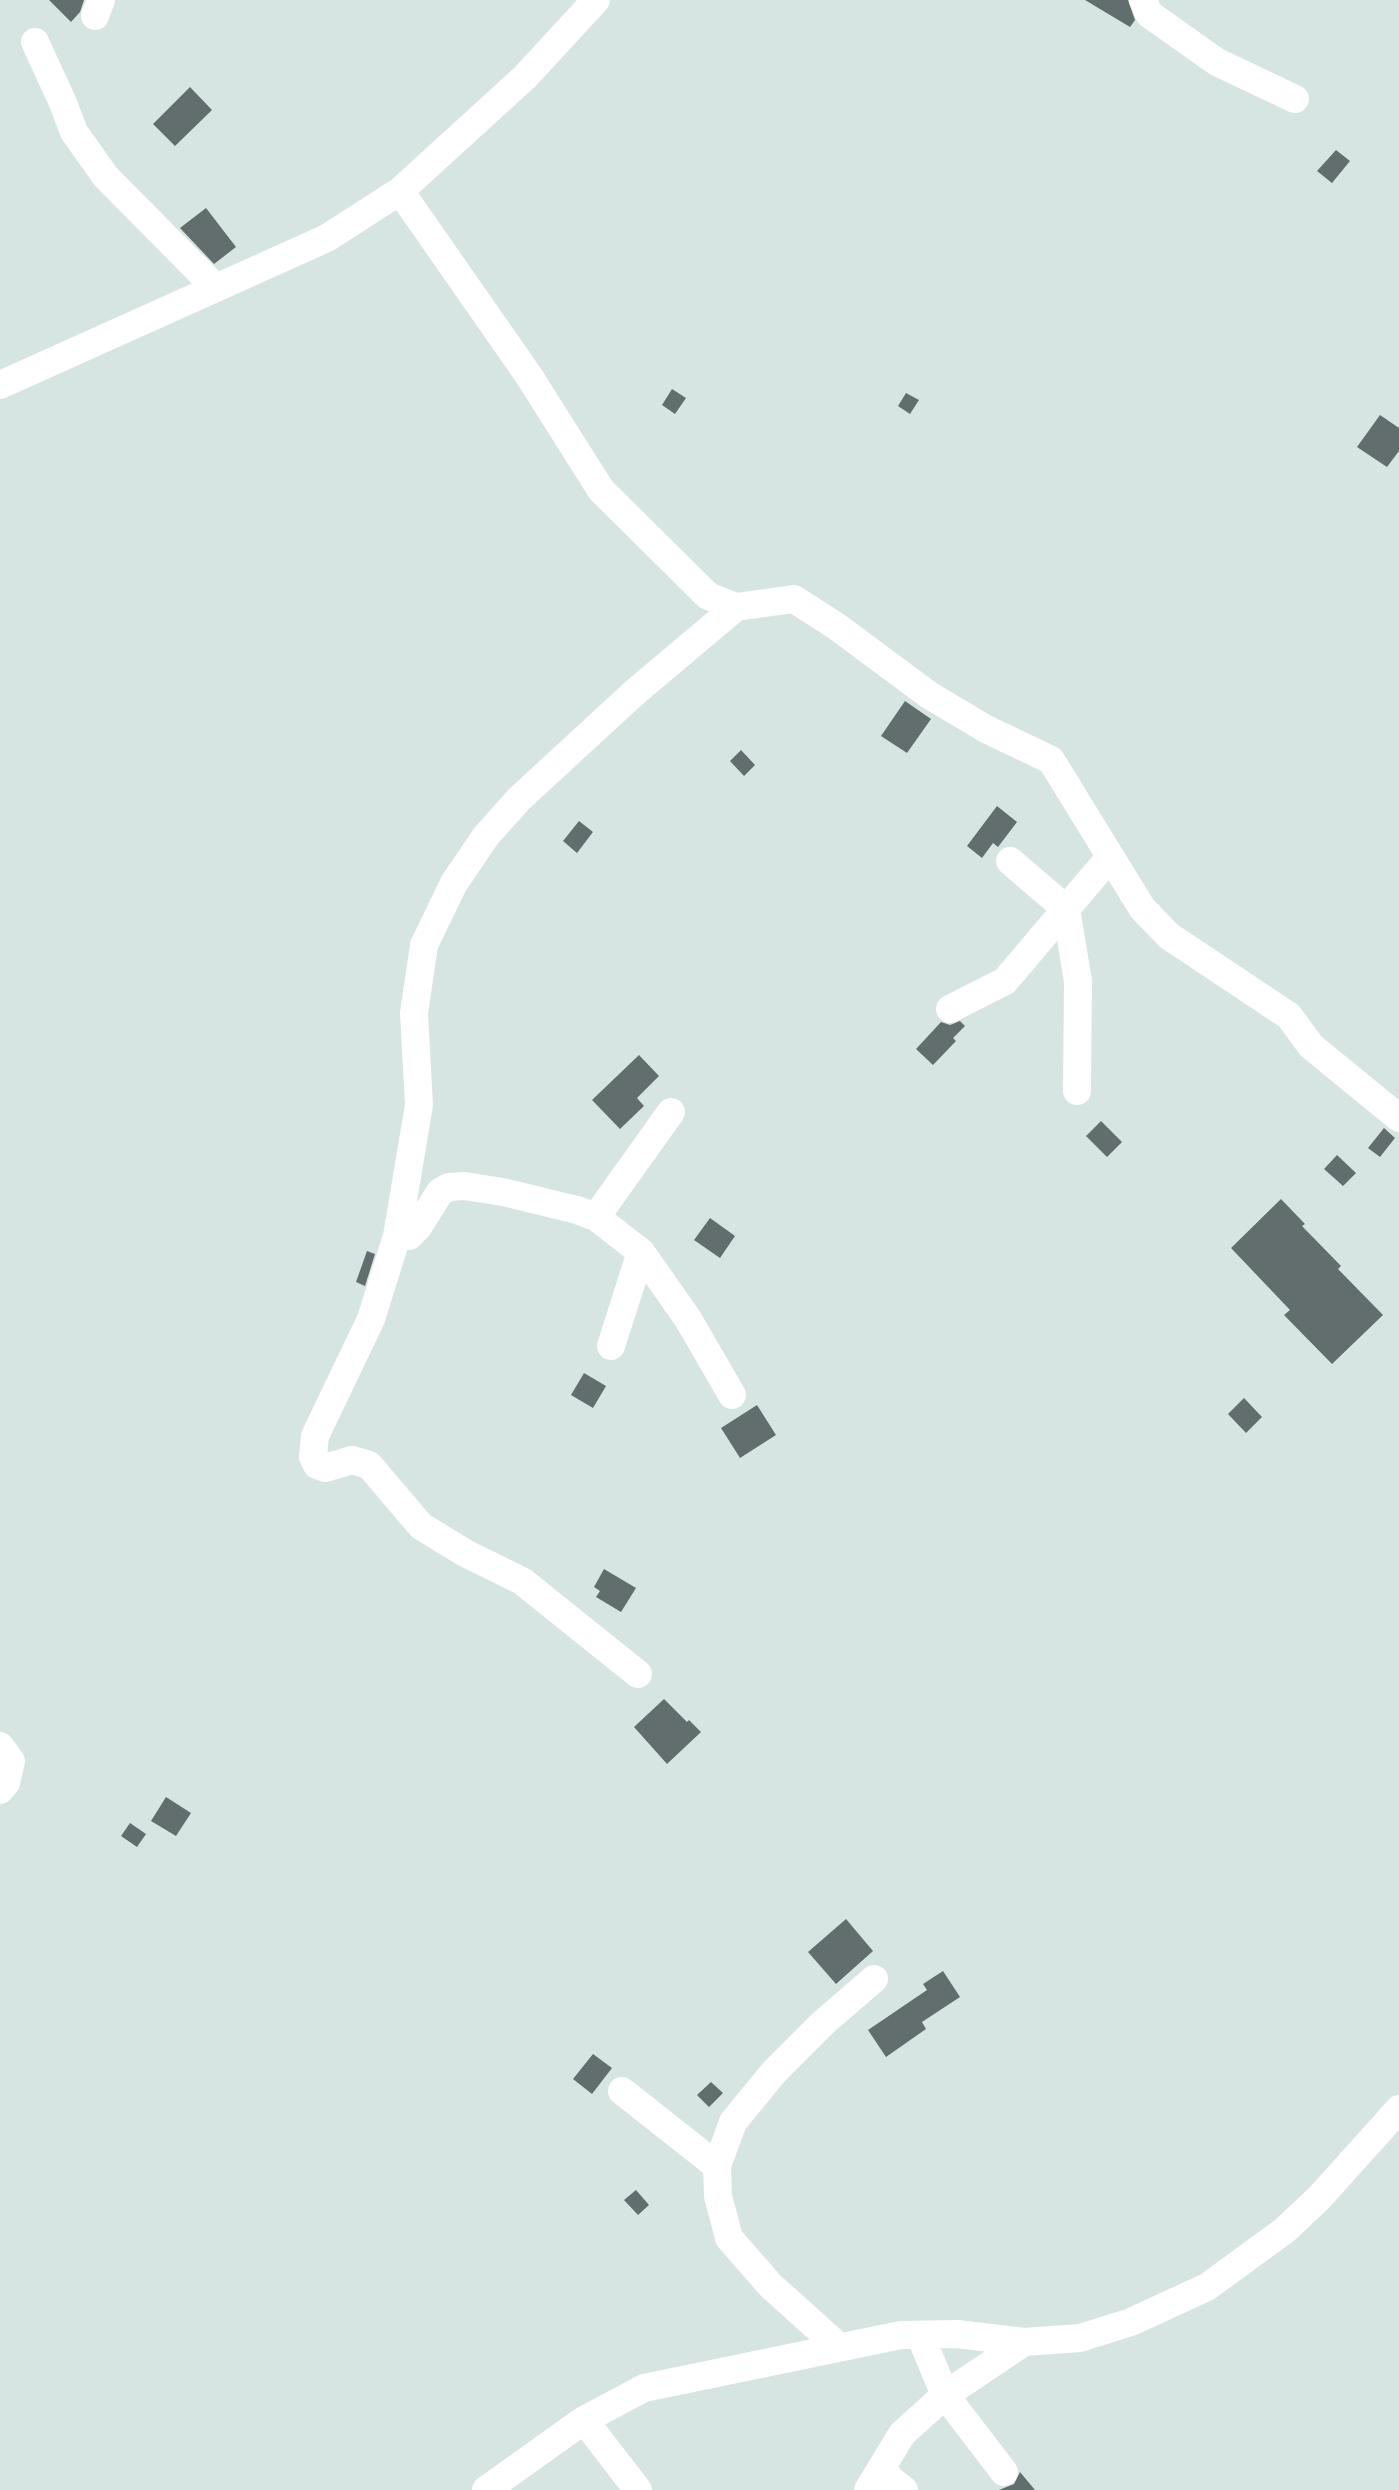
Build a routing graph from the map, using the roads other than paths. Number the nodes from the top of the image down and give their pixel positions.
1 (1144, 0) edge
2 (586, 3) edge
3 (35, 42) dead end
4 (1295, 99) dead end
5 (400, 191) junction
6 (216, 288) junction
7 (0, 385) edge
8 (736, 607) junction
9 (1110, 857) junction
10 (1010, 860) dead end
11 (1066, 908) junction
12 (950, 1009) dead end
13 (1077, 1091) dead end
14 (671, 1112) dead end
15 (1399, 1118) edge
16 (596, 1217) junction
17 (397, 1236) junction
18 (641, 1252) junction
19 (611, 1346) dead end
20 (732, 1395) dead end
21 (638, 1674) dead end
22 (0, 1746) edge
23 (0, 1790) edge
24 (874, 1979) dead end
25 (622, 2091) dead end
26 (1399, 2109) edge
27 (717, 2166) junction
28 (920, 2335) junction
29 (1024, 2342) junction
30 (839, 2347) junction
31 (945, 2394) junction
32 (584, 2420) junction
33 (1004, 2472) dead end
34 (876, 2479) edge
35 (486, 2490) edge
36 (638, 2490) edge
37 (904, 2490) edge

1 - 4 street
2 - 5 street
3 - 6 street
5 - 6 street
5 - 8 street
6 - 7 street
8 - 9 street
8 - 17 street
9 - 11 street
9 - 15 street
10 - 11 street
11 - 12 street
11 - 13 street
14 - 16 street
16 - 17 street
16 - 18 street
17 - 21 street
18 - 19 street
18 - 20 street
22 - 23 street
24 - 27 street
25 - 27 street
26 - 29 street
27 - 30 street
28 - 29 street
28 - 30 street
28 - 31 street
29 - 31 street
30 - 32 street
31 - 33 street
31 - 34 street
32 - 35 street
32 - 36 street
34 - 37 street

